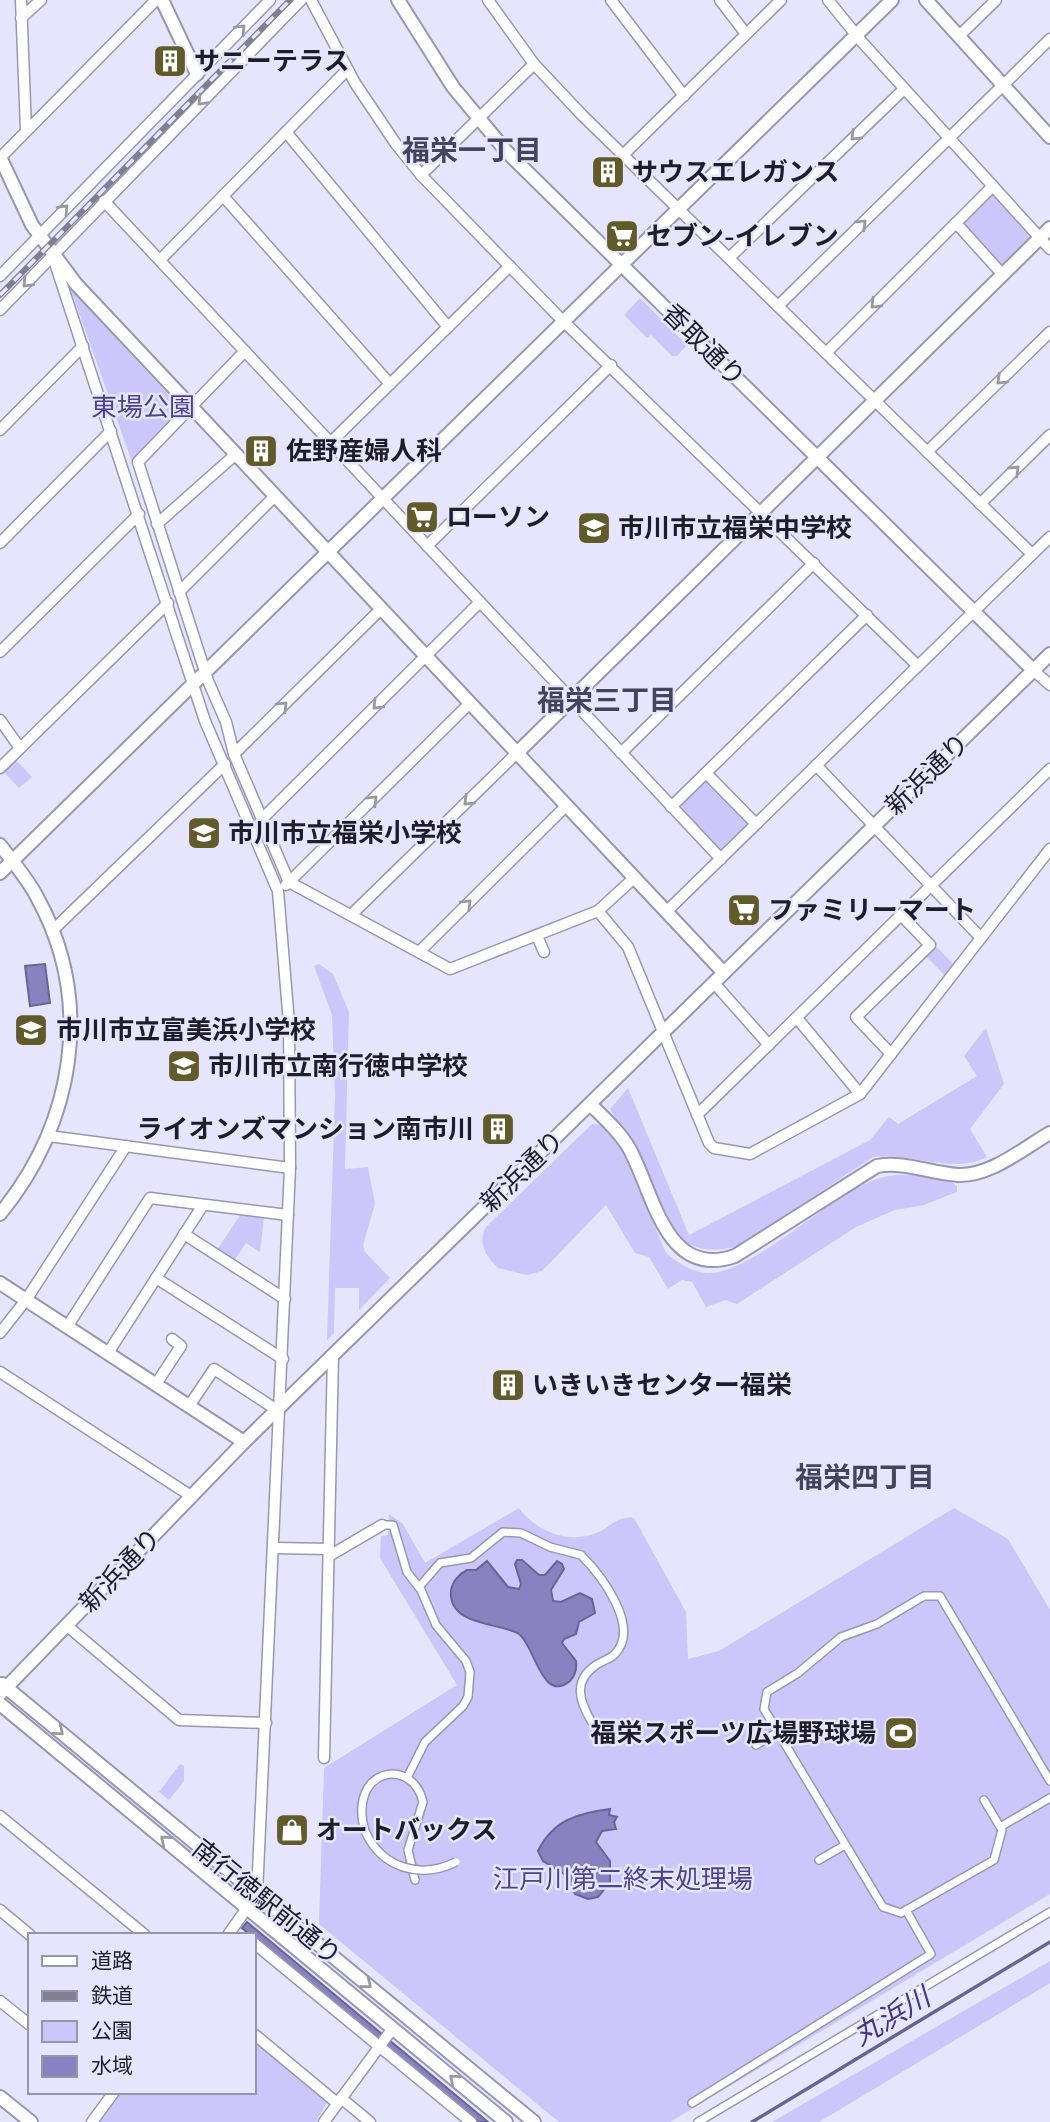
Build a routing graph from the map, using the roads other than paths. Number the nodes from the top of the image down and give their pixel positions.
1 (21, 0) edge
2 (41, 0) edge
3 (156, 0) edge
4 (162, 0) edge
5 (270, 0) edge
6 (301, 0) edge
7 (311, 0) edge
8 (398, 0) edge
9 (488, 0) edge
10 (611, 0) edge
11 (720, 0) edge
12 (781, 0) edge
13 (828, 0) edge
14 (892, 0) edge
15 (926, 0) edge
16 (996, 0) edge
17 (21, 19) junction
18 (746, 34) junction
19 (856, 35) junction
20 (959, 36) junction
21 (1050, 39) edge
22 (534, 64) junction
23 (347, 70) junction
24 (197, 74) junction
25 (1003, 85) junction
26 (904, 89) junction
27 (684, 96) junction
28 (478, 119) junction
29 (26, 131) junction
30 (286, 132) junction
31 (1049, 133) edge
32 (949, 138) junction
33 (623, 155) junction
34 (0, 158) edge
35 (421, 175) junction
36 (993, 186) junction
37 (223, 196) junction
38 (104, 201) junction
39 (678, 209) junction
40 (956, 223) junction
41 (1050, 228) edge
42 (39, 236) junction
43 (1040, 238) junction
44 (1050, 250) edge
45 (52, 254) junction
46 (729, 258) junction
47 (160, 260) junction
48 (622, 265) junction
49 (510, 266) junction
50 (1003, 275) junction
51 (0, 276) edge
52 (778, 306) junction
53 (0, 310) edge
54 (565, 321) junction
55 (448, 327) junction
56 (1050, 332) edge
57 (83, 346) junction
58 (245, 351) junction
59 (826, 353) junction
60 (611, 365) junction
61 (390, 384) junction
62 (874, 400) junction
63 (190, 405) junction
64 (1, 426) edge
65 (111, 431) junction
66 (1050, 435) edge
67 (331, 442) junction
68 (927, 452) junction
69 (236, 454) junction
70 (818, 457) junction
71 (275, 496) junction
72 (383, 498) junction
73 (980, 504) junction
74 (762, 511) junction
75 (139, 514) junction
76 (157, 524) junction
77 (1050, 537) edge
78 (0, 543) edge
79 (427, 546) junction
80 (328, 553) junction
81 (1032, 554) junction
82 (814, 563) junction
83 (179, 592) junction
84 (480, 602) junction
85 (168, 603) junction
86 (381, 609) junction
87 (974, 611) junction
88 (867, 615) junction
89 (0, 652) edge
90 (1050, 654) edge
91 (426, 657) junction
92 (918, 666) junction
93 (1033, 670) junction
94 (205, 672) junction
95 (195, 683) junction
96 (1050, 685) edge
97 (570, 699) junction
98 (470, 704) junction
99 (0, 720) edge
100 (20, 748) junction
101 (517, 753) junction
102 (621, 753) junction
103 (234, 754) junction
104 (225, 764) junction
105 (816, 765) junction
106 (0, 768) edge
107 (1050, 769) edge
108 (706, 773) junction
109 (566, 806) junction
110 (671, 807) junction
111 (262, 818) junction
112 (756, 824) junction
113 (874, 825) junction
114 (0, 845) edge
115 (1050, 849) edge
116 (720, 859) junction
117 (12, 861) junction
118 (0, 873) edge
119 (634, 878) junction
120 (289, 882) junction
121 (932, 886) junction
122 (278, 891) junction
123 (598, 911) junction
124 (666, 912) junction
125 (352, 914) junction
126 (901, 915) junction
127 (52, 931) junction
128 (537, 936) junction
129 (981, 938) junction
130 (419, 952) junction
131 (544, 952) dead end
132 (724, 973) junction
133 (714, 983) junction
134 (797, 1017) junction
135 (663, 1033) junction
136 (769, 1045) junction
137 (891, 1054) junction
138 (860, 1094) junction
139 (590, 1104) junction
140 (697, 1115) junction
141 (1050, 1132) edge
142 (49, 1136) junction
143 (126, 1146) junction
144 (290, 1168) junction
145 (203, 1205) junction
146 (0, 1214) edge
147 (288, 1215) junction
148 (184, 1234) junction
149 (156, 1279) junction
150 (0, 1283) edge
151 (285, 1299) junction
152 (26, 1300) junction
153 (67, 1327) junction
154 (0, 1333) edge
155 (172, 1339) dead end
156 (108, 1353) junction
157 (333, 1356) junction
158 (282, 1359) junction
159 (0, 1372) edge
160 (156, 1384) junction
161 (189, 1406) junction
162 (279, 1408) junction
163 (244, 1442) junction
164 (191, 1496) junction
165 (382, 1525) joint
166 (274, 1548) junction
167 (329, 1553) junction
168 (419, 1587) junction
169 (66, 1625) junction
170 (2, 1688) edge
171 (0, 1704) edge
172 (590, 1721) dead end
173 (265, 1723) junction
174 (778, 1732) junction
175 (756, 1745) dead end
176 (324, 1758) dead end
177 (407, 1778) junction
178 (1050, 1781) edge
179 (1050, 1798) edge
180 (984, 1800) dead end
181 (0, 1816) edge
182 (1000, 1827) junction
183 (845, 1845) junction
184 (819, 1860) dead end
185 (456, 1862) dead end
186 (415, 1881) dead end
187 (257, 1894) junction
188 (247, 1909) junction
189 (0, 1910) edge
190 (906, 1910) junction
191 (1050, 1913) edge
192 (231, 1930) edge
193 (28, 1933) edge
194 (143, 1933) edge
195 (256, 1943) edge
196 (0, 2001) edge
197 (28, 2023) edge
198 (256, 2036) edge
199 (384, 2038) junction
200 (111, 2094) edge
201 (0, 2097) edge
202 (339, 2101) junction
203 (692, 2102) dead end
204 (31, 2122) edge
205 (92, 2122) edge
206 (324, 2122) edge
207 (370, 2122) edge
208 (471, 2122) edge
209 (506, 2122) edge
210 (534, 2122) edge
211 (698, 2122) edge

1 - 17 street
2 - 17 street
3 - 29 street
4 - 24 street
24 -> 5 street
6 -> 38 street
7 - 23 street
8 - 28 street, 香取通り
9 - 22 street
10 - 27 street
11 - 18 street
12 - 18 street
13 - 19 street
14 - 19 street
15 - 20 street
16 - 20 street
17 - 29 street
18 - 27 street
19 - 26 street
19 - 39 street
20 - 25 street
21 - 25 street
22 - 28 street
22 - 33 street
23 - 30 street
23 - 35 street
42 -> 24 street
25 - 31 street
25 - 32 street
26 - 32 street
26 -> 46 street
27 - 33 street
28 - 35 street
28 - 48 street, 香取通り
29 - 34 street
30 - 37 street
30 - 55 street
32 - 36 street
52 -> 32 street
33 - 39 street
34 - 42 street
35 - 49 street
36 - 40 street
36 - 43 street
37 - 47 street
37 - 61 street
38 - 45 street
38 - 47 street
39 - 46 street
39 - 48 street
40 - 50 street
40 -> 59 street
41 - 43 street
42 - 45 street
42 - 51 street
43 - 44 street
43 - 50 street
45 -> 53 street
45 - 57 street
45 - 63 street
46 - 52 street
47 - 58 street
48 - 54 street
48 - 70 street, 香取通り
49 - 54 street
49 - 55 street
50 - 62 street
52 - 59 street
54 - 60 street
54 - 72 street
55 - 61 street
56 -> 68 street
57 - 64 street
57 - 65 street
58 - 63 street
58 - 67 street
59 - 62 street
60 - 74 street
60 - 79 street
61 - 67 street
62 - 68 street
62 - 70 street
63 - 69 street
63 - 76 street
65 - 75 street
65 - 78 street
73 -> 66 street
67 - 72 street
68 - 73 street
69 - 71 street
69 - 76 street
70 - 74 street
70 - 87 street, 香取通り
71 - 80 street
71 - 83 street
72 - 79 street
72 - 80 street
73 - 81 street
74 - 82 street
74 - 97 street
75 - 85 street
75 - 89 street
76 - 83 street
77 - 81 street
79 - 84 street
80 - 86 street
80 - 94 street
81 - 87 street
82 - 88 street
82 - 102 street
83 - 94 street
84 - 91 street
84 - 97 street
85 - 95 street
85 - 100 street
86 - 91 street
103 -> 86 street
87 - 92 street
87 - 93 street, 香取通り
88 - 92 street
88 - 108 street
90 - 93 street, 新浜通り
91 - 98 street
91 -> 111 street
92 - 105 street
93 - 96 street
93 - 113 street, 新浜通り
94 - 95 street
94 - 103 street
95 - 104 street
95 - 117 street
97 - 101 street
97 - 102 street
98 - 101 street
120 -> 98 street
99 - 100 street
100 - 106 street
101 - 109 street
101 -> 125 street
102 - 110 street
103 - 111 street
104 - 122 street
104 - 127 street
105 - 112 street
105 - 113 street
107 - 121 street
108 - 110 street
108 - 112 street
109 - 119 street
130 -> 109 street
110 - 116 street
111 - 120 street
112 - 116 street
113 - 121 street
113 - 132 street, 新浜通り
114 - 117 street
115 - 129 street
116 - 124 street
117 - 118 street
117 - 127 street
119 - 123 street
119 - 124 street
120 - 122 street
120 - 125 street
121 - 126 street
121 - 129 street
122 - 144 street
123 - 128 street
123 - 135 street
124 - 132 street
125 - 130 street
126 - 134 street
126 - 137 street
127 - 142 street
128 - 130 street
128 - 131 street
129 - 137 street
132 - 133 street, 新浜通り
133 - 135 street, 新浜通り
133 - 136 street
134 - 136 street
134 - 138 street
135 - 139 street, 新浜通り
135 - 140 street
136 - 140 street
137 - 138 street
138 - 140 street
139 - 141 street
139 - 157 street, 新浜通り
142 - 143 street
142 - 146 street
143 - 144 street
143 - 152 street
144 - 147 street
145 - 147 street
145 - 148 street
145 - 153 street
147 - 151 street
148 - 149 street
148 - 151 street
149 - 156 street
149 - 158 street
150 - 152 street
151 - 158 street
152 - 153 street
152 - 154 street
153 - 156 street
155 - 160 street
156 - 160 street
157 - 162 street, 新浜通り
157 - 167 street
158 - 162 street
159 - 164 street
160 - 161 street
161 - 162 street
161 - 163 street
162 - 163 street, 新浜通り
162 - 166 street
163 - 164 street, 新浜通り
164 - 169 street, 新浜通り
165 - 167 street
165 - 168 street
166 - 167 street
166 - 173 street
167 - 176 street
168 - 172 street
168 - 177 street
169 - 170 street, 新浜通り
169 - 173 street
170 -> 187 street, 南行徳駅前通り
188 -> 171 street, 南行徳駅前通り
173 - 187 street
174 - 175 street
174 - 178 street
174 - 183 street
177 - 185 street, bridge
177 - 186 street
179 - 182 street
180 - 182 street
181 - 194 street
182 - 190 street
183 - 184 street
183 - 190 street
187 -> 210 street, 南行徳駅前通り
188 - 192 street
188 - 199 street, 南行徳駅前通り
189 - 193 street
190 - 203 street
191 - 211 street
195 - 199 street
196 - 197 street
198 - 202 street
199 - 202 street
199 - 208 street
209 -> 199 street, 南行徳駅前通り
200 - 205 street
201 - 204 street
202 - 206 street
202 - 207 street

